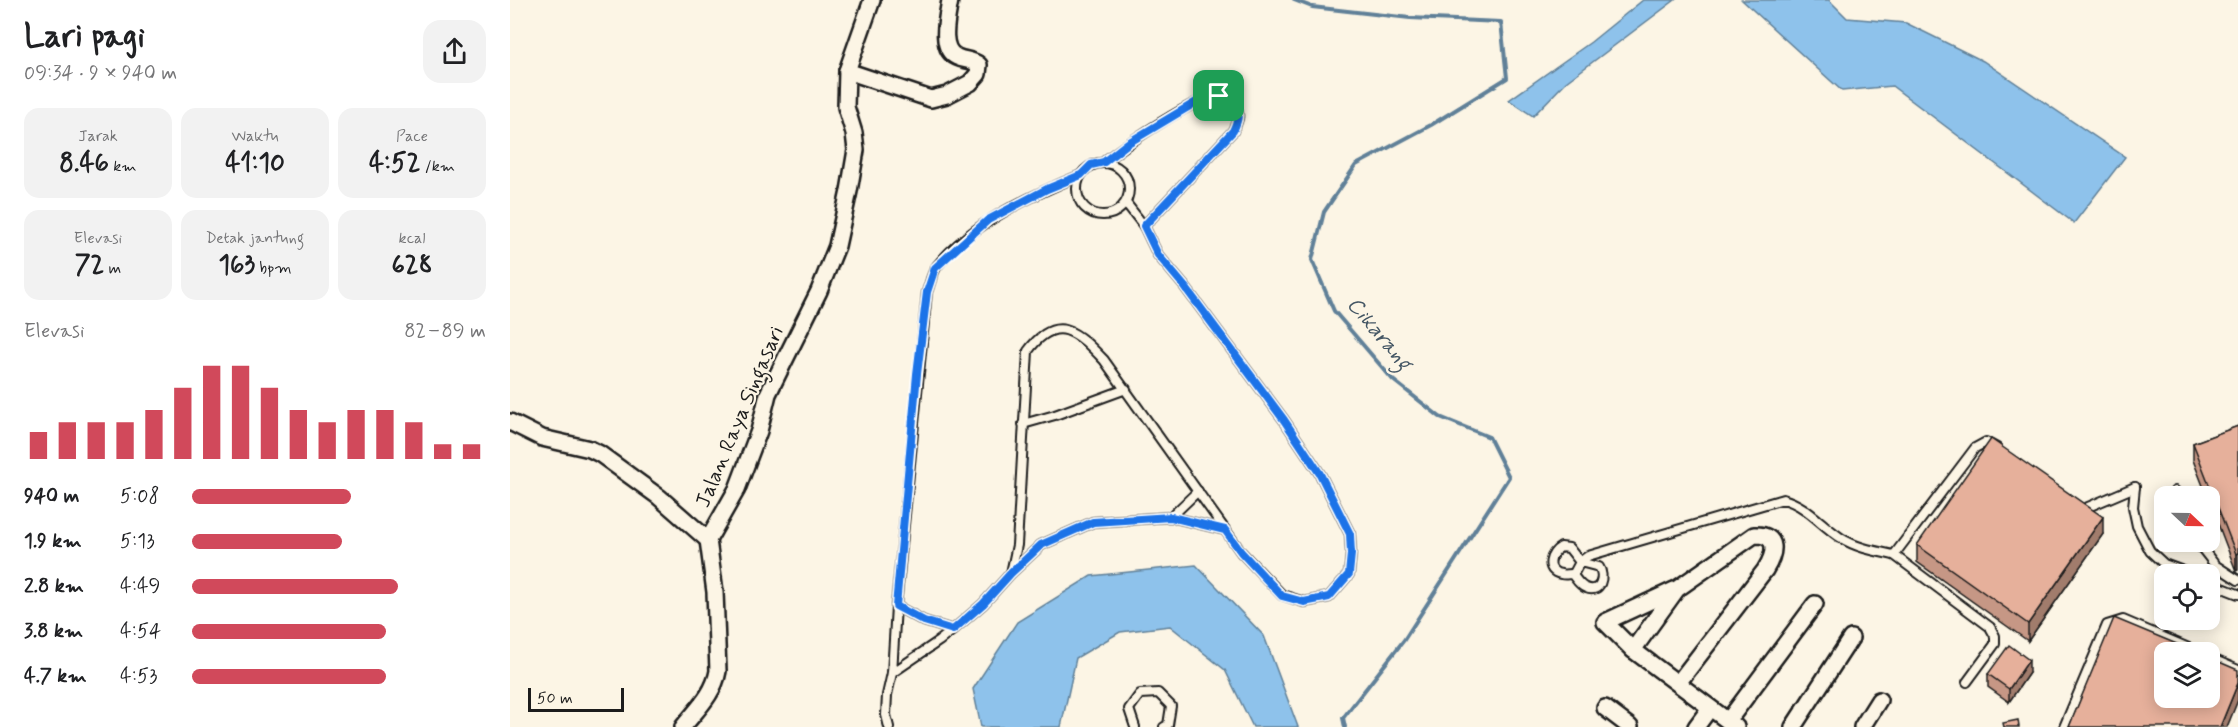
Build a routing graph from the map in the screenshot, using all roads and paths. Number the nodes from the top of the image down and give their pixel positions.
1 (872, 0) edge
2 (951, 0) edge
3 (847, 71) junction
4 (1104, 162) junction
5 (1081, 175) junction
6 (1126, 203) junction
7 (1144, 226) junction
8 (1126, 388) junction
9 (510, 422) edge
10 (1023, 424) junction
11 (2006, 454) edge
12 (1198, 491) junction
13 (2075, 508) edge
14 (1171, 517) junction
15 (1225, 530) junction
16 (708, 540) junction
17 (2205, 552) edge
18 (1894, 555) junction
19 (1580, 562) junction
20 (2164, 564) edge
21 (1011, 573) junction
22 (1573, 575) junction
23 (2238, 580) edge
24 (2220, 587) edge
25 (1677, 589) junction
26 (2238, 594) edge
27 (1815, 604) dead end
28 (896, 606) junction
29 (953, 630) junction
30 (1851, 638) dead end
31 (2175, 642) edge
32 (1633, 650) junction
33 (2220, 662) edge
34 (2238, 670) edge
35 (892, 673) junction
36 (1967, 682) dead end
37 (1678, 683) junction
38 (1879, 700) dead end
39 (1605, 708) dead end
40 (1710, 708) junction
41 (1732, 724) edge
42 (683, 727) edge
43 (889, 727) edge
44 (1135, 727) edge
45 (1164, 727) edge
46 (1630, 727) edge
47 (1696, 727) edge
48 (1793, 727) edge
49 (1862, 727) edge
50 (2064, 727) edge

1 - 3 street, Jalan Raya Singasari
2 - 3 street
3 - 16 street, Jalan Raya Singasari
4 - 5 lane
4 - 6 lane
4 - 7 lane
5 - 6 lane
5 - 28 lane
6 - 7 lane
7 - 15 lane
8 - 10 lane
8 - 10 lane
8 - 12 lane
9 - 16 street, Jalan Raya Singasari
10 - 21 lane
11 - 18 lane
12 - 14 lane
12 - 15 lane
13 - 20 lane
14 - 15 lane
14 - 21 lane
16 - 42 street, Jalan Raya Singasari
17 - 23 lane
18 - 19 lane
18 - 36 lane
19 - 22 lane
19 - 22 lane
19 - 22 lane
21 - 29 lane
24 - 26 lane
25 - 32 street
25 - 32 street
25 - 37 street
27 - 41 street
28 - 29 lane
28 - 35 lane
29 - 35 lane
30 - 48 street
31 - 50 lane
32 - 37 street
33 - 34 lane
35 - 43 lane
37 - 40 street
38 - 49 street
39 - 46 street
40 - 41 street
40 - 47 street
44 - 45 lane

